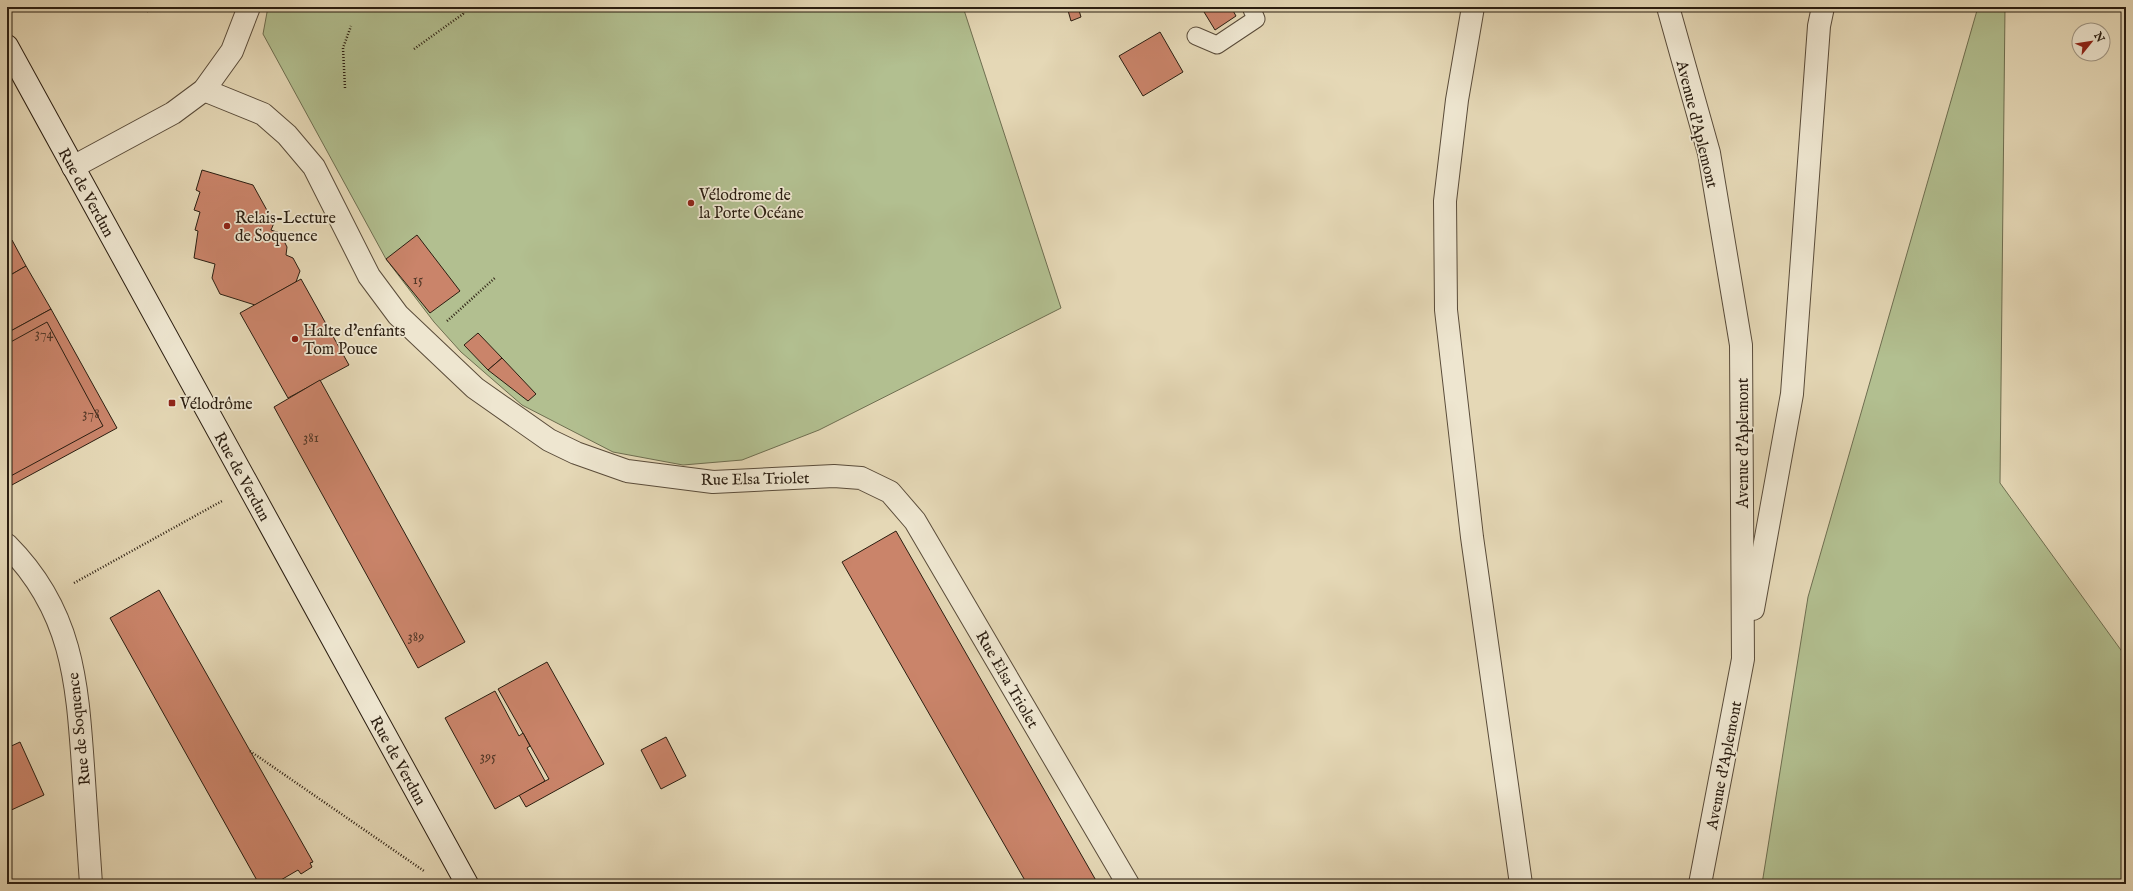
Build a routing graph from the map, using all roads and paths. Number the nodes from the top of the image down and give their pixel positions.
1 (249, 7) edge
2 (465, 7) edge
3 (1251, 7) edge
4 (1473, 7) edge
5 (1668, 7) edge
6 (1823, 7) edge
7 (350, 26) dead end
8 (1196, 36) dead end
9 (7, 46) edge
10 (414, 49) dead end
11 (345, 88) dead end
12 (204, 90) junction
13 (74, 167) junction
14 (496, 277) dead end
15 (424, 341) junction
16 (249, 486) junction
17 (7, 545) edge
18 (48, 597) junction
19 (1743, 659) junction
20 (250, 751) dead end
21 (429, 875) dead end
22 (91, 884) edge
23 (467, 884) edge
24 (1128, 884) edge
25 (1521, 884) edge
26 (1700, 884) edge

1 - 12 street
2 - 10 path
3 - 8 lane
4 - 25 street
5 - 19 street, Avenue d'Aplemont
6 - 19 street
7 - 11 path
9 - 13 street, Rue de Verdun
12 - 13 street
12 - 15 street, Rue Elsa Triolet
13 - 16 street, Rue de Verdun
14 - 15 path
15 - 24 street, Rue Elsa Triolet
16 - 18 path
16 - 23 street, Rue de Verdun
17 - 18 street, Rue de Soquence
18 - 22 street, Rue de Soquence
19 - 26 street, Avenue d'Aplemont
20 - 21 path

